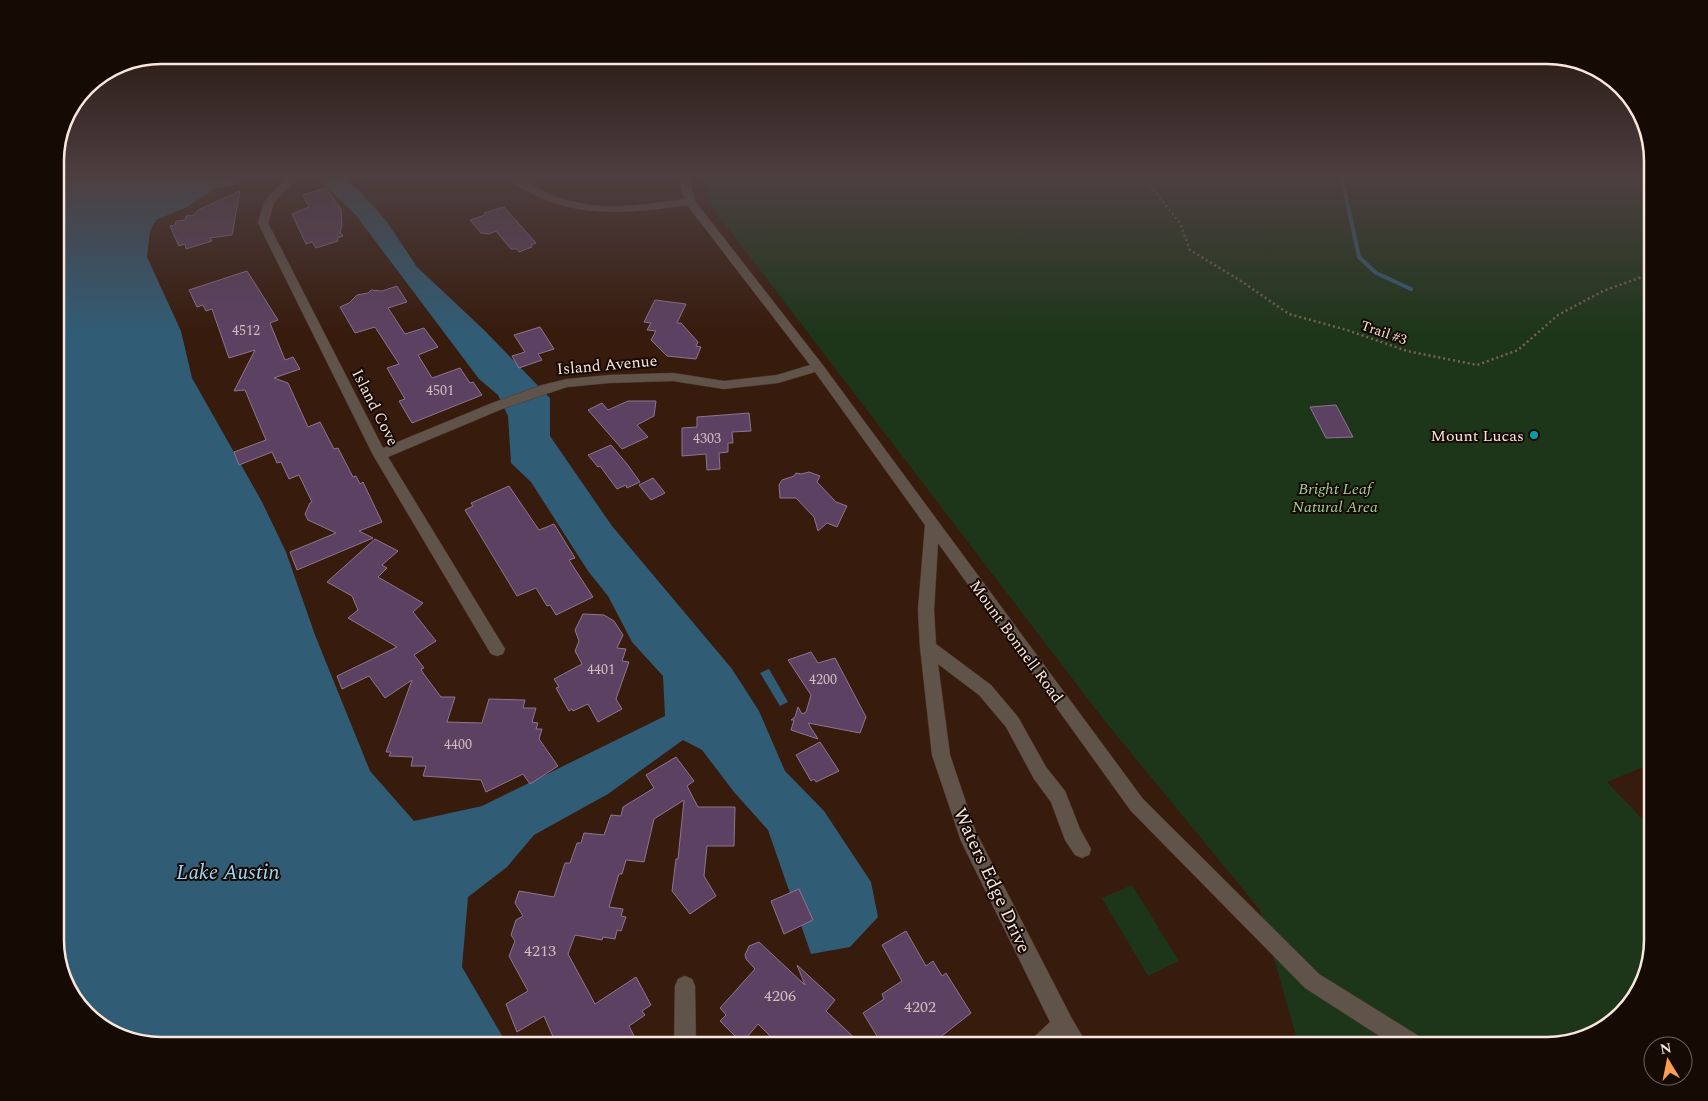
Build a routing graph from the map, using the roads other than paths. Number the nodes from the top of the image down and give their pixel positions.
1 (266, 229) edge
2 (712, 229) edge
3 (818, 367) junction
4 (380, 455) junction
5 (932, 525) junction
6 (928, 647) junction
7 (497, 649) dead end
8 (1082, 848) dead end
9 (685, 986) dead end
10 (1062, 1025) junction
11 (685, 1037) edge
12 (1051, 1037) edge
13 (1071, 1037) edge
14 (1400, 1037) edge

1 - 4 street, Island Cove
2 - 3 street, Mount Bonnell Road
3 - 4 street, Island Avenue
3 - 5 street, Mount Bonnell Road
4 - 7 street, Island Cove
5 - 6 street, Waters Edge Drive
5 - 14 street, Mount Bonnell Road
6 - 8 street
6 - 10 street, Waters Edge Drive
9 - 11 street
10 - 12 street
10 - 13 street, Waters Edge Drive

